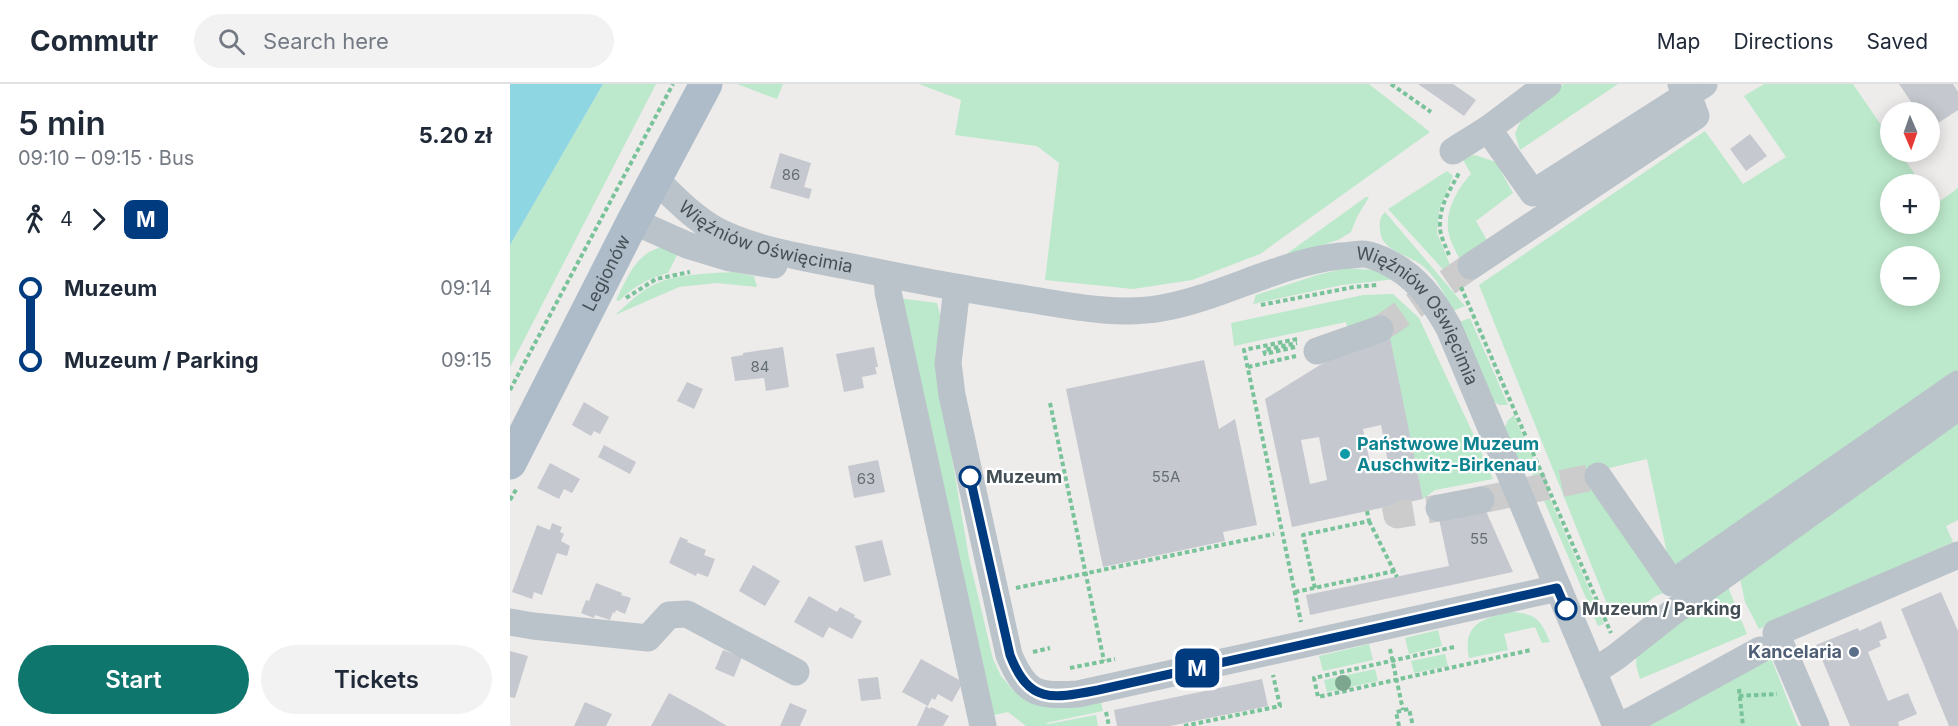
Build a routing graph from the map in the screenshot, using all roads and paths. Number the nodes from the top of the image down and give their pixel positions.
1 (673, 84) edge
2 (706, 84) edge
3 (1391, 84) edge
4 (1548, 84) edge
5 (1692, 95) edge
6 (1431, 112) dead end
7 (1488, 129) junction
8 (1453, 151) joint
9 (655, 179) junction
10 (633, 221) junction
11 (1461, 271) junction
12 (887, 275) junction
13 (957, 288) junction
14 (1380, 329) tunnel mouth
15 (1244, 350) dead end
16 (1317, 351) joint
17 (1248, 367) junction
18 (1958, 384) edge
19 (510, 390) edge
20 (1050, 403) dead end
21 (1958, 407) edge
22 (510, 463) edge
23 (1598, 476) dead end
24 (1481, 500) tunnel mouth
25 (1439, 508) tunnel mouth
26 (1367, 511) dead end
27 (1369, 521) junction
28 (1274, 534) dead end
29 (1958, 555) edge
30 (1395, 571) junction
31 (1085, 573) junction
32 (1014, 577) dead end
33 (1397, 577) dead end
34 (1315, 588) junction
35 (1557, 588) junction
36 (1295, 592) junction
37 (510, 622) edge
38 (1301, 622) dead end
39 (1613, 638) dead end
40 (1454, 647) dead end
41 (1050, 648) dead end
42 (1531, 650) dead end
43 (1760, 650) dead end
44 (1031, 660) dead end
45 (1393, 660) junction
46 (1062, 670) dead end
47 (1272, 670) dead end
48 (796, 672) dead end
49 (1593, 672) junction
50 (1397, 680) junction
51 (1770, 694) dead end
52 (1739, 696) dead end
53 (1403, 710) junction
54 (983, 726) edge
55 (1184, 726) edge
56 (1399, 726) edge
57 (1413, 726) edge
58 (1617, 726) edge
59 (1816, 726) edge

1 - 19 path
2 - 9 main road, Legionów
3 - 6 path
4 - 7 street
5 - 7 street
5 - 11 street
7 - 8 street
8 - 11 path
9 - 10 main road, Legionów
9 - 12 street, Więźniów Oświęcimia
10 - 12 street, Więźniów Oświęcimia
10 - 22 main road, Legionów
11 - 39 path
12 - 13 street, Więźniów Oświęcimia
12 - 54 street
13 - 35 street, Więźniów Oświęcimia
13 - 35 street
14 - 16 street
15 - 17 path
16 - 17 path
17 - 36 path
18 - 23 street
20 - 31 path
21 - 49 street
24 - 25 street
26 - 27 path
27 - 30 path
27 - 34 path
28 - 31 path
29 - 59 street
30 - 33 path
30 - 34 path
31 - 32 path
31 - 46 path
34 - 36 path
35 - 49 street, Więźniów Oświęcimia
36 - 38 path
37 - 48 street
40 - 45 path
41 - 44 path
42 - 50 path
43 - 58 street
45 - 50 path
45 - 50 path
47 - 55 path
49 - 58 street, Więźniów Oświęcimia
50 - 53 path
51 - 52 path
53 - 56 path
53 - 57 path

